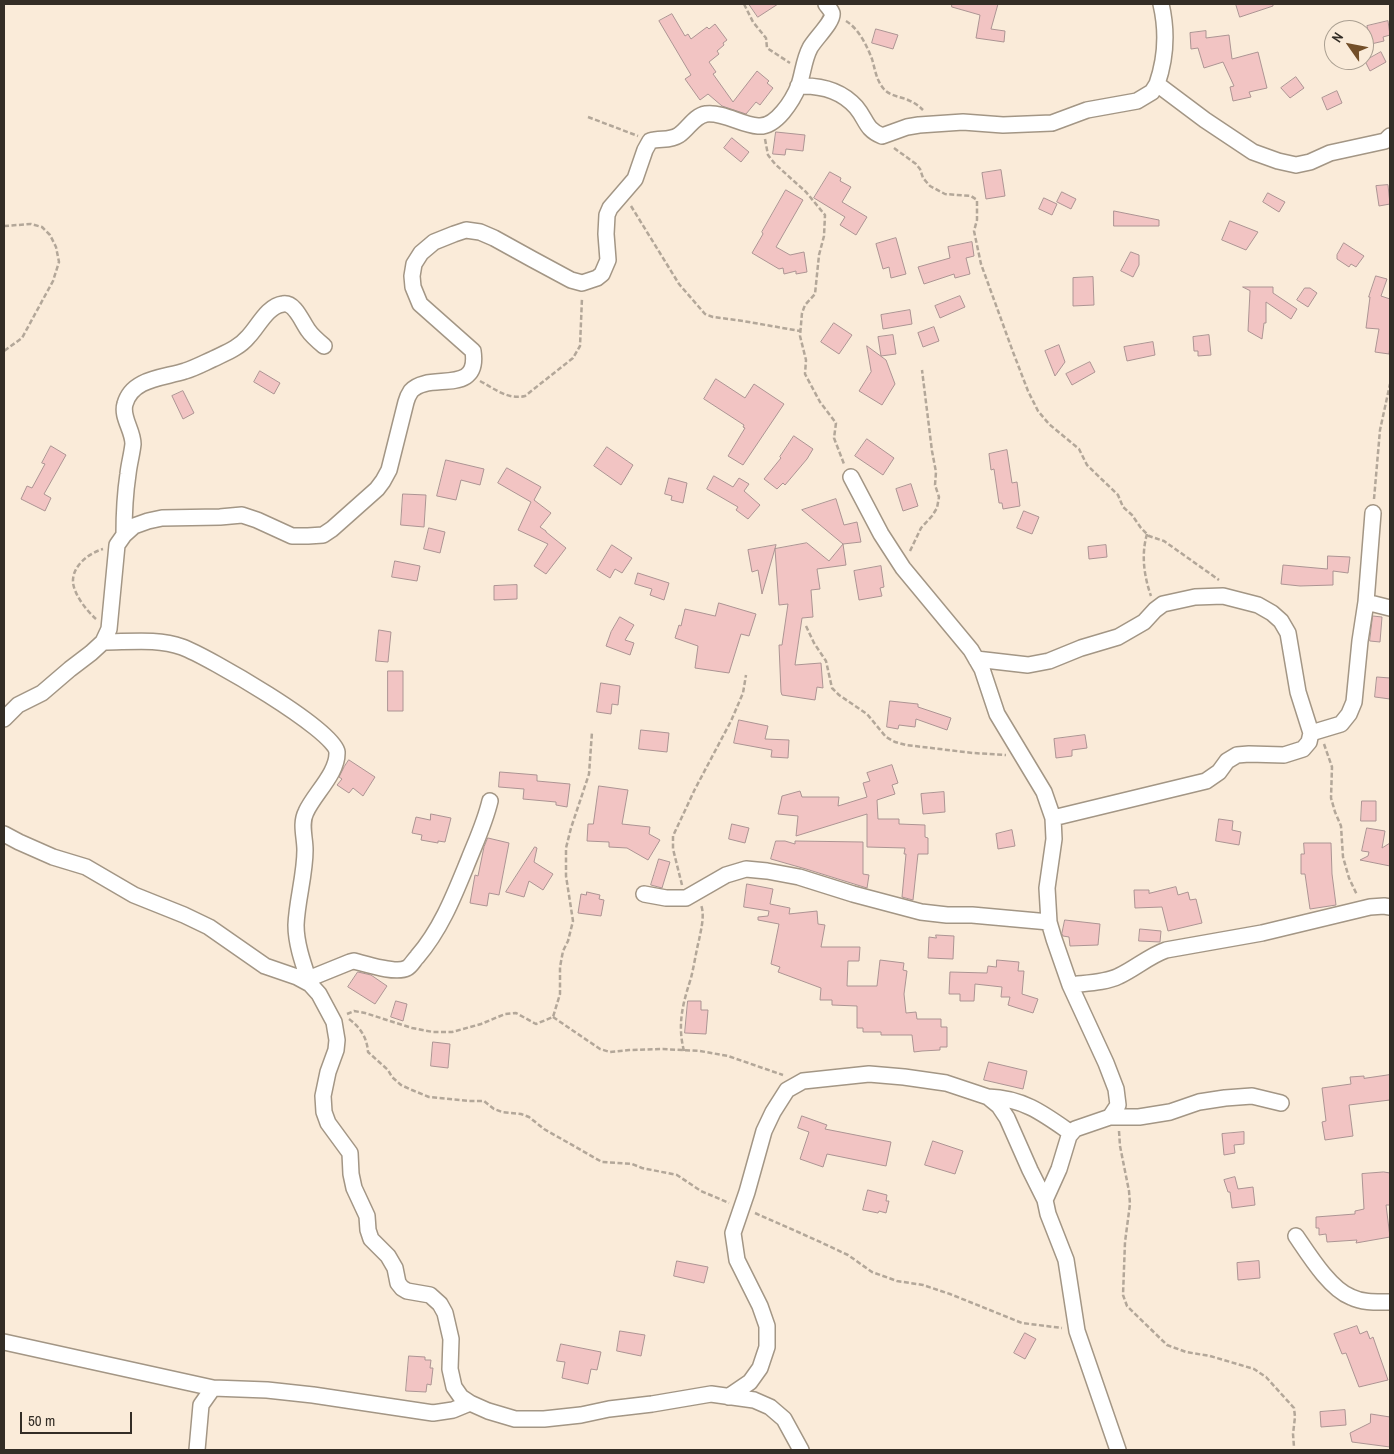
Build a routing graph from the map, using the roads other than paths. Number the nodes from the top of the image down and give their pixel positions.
1 (1161, 4) edge
2 (829, 8) edge
3 (800, 79) junction
4 (1157, 84) junction
5 (1390, 136) edge
6 (324, 346) dead end
7 (851, 477) road end
8 (1373, 513) road end
9 (121, 540) junction
10 (1366, 602) junction
11 (1390, 608) edge
12 (106, 635) junction
13 (976, 659) junction
14 (4, 719) edge
15 (1315, 732) junction
16 (490, 801) dead end
17 (1053, 818) junction
18 (4, 834) edge
19 (644, 894) dead end
20 (1390, 907) edge
21 (1049, 922) junction
22 (309, 982) junction
23 (1070, 985) junction
24 (988, 1097) junction
25 (1280, 1103) dead end
26 (1114, 1117) junction
27 (1071, 1133) junction
28 (1045, 1200) junction
29 (1296, 1236) dead end
30 (1390, 1302) edge
31 (4, 1342) edge
32 (213, 1388) junction
33 (728, 1397) junction
34 (470, 1403) junction
35 (197, 1450) edge
36 (801, 1450) edge
37 (1118, 1450) edge

1 - 4 street
2 - 3 street
3 - 4 street
3 - 9 street
4 - 5 street
6 - 9 street
7 - 13 street
8 - 10 street
9 - 12 street
10 - 11 street
10 - 15 street
12 - 14 street
12 - 22 street
13 - 15 street
13 - 17 street
15 - 17 street
16 - 22 street
17 - 21 street
18 - 22 street
19 - 21 street
20 - 23 street
21 - 23 street
22 - 34 street
23 - 26 street
24 - 27 street
24 - 28 street
24 - 33 street
25 - 26 street
26 - 27 street
27 - 28 street
28 - 37 street
29 - 30 street
31 - 32 street
32 - 34 street
32 - 35 street
33 - 34 street
33 - 36 street

